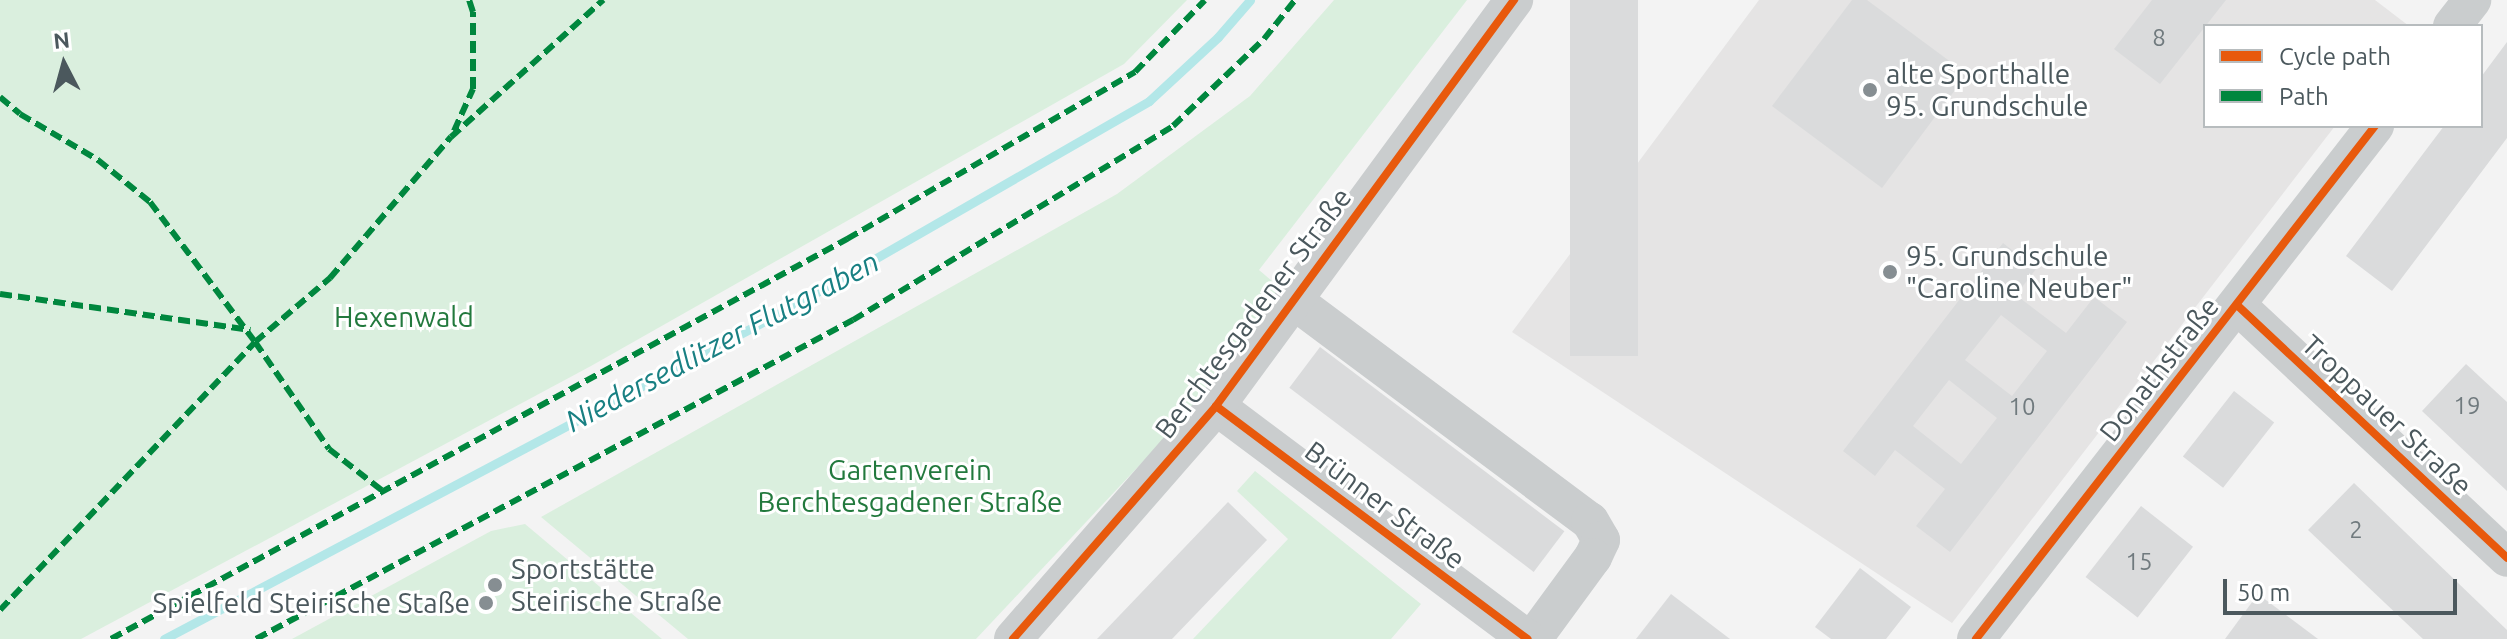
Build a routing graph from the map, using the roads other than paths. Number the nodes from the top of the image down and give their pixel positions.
1 (1514, 0) edge
2 (2472, 0) edge
3 (2454, 24) edge
4 (2373, 128) edge
5 (1293, 300) junction
6 (2237, 305) junction
7 (1216, 406) junction
8 (2507, 558) edge
9 (1013, 639) edge
10 (1531, 639) edge
11 (1976, 639) edge

1 - 5 street, Berchtesgadener Straße
2 - 3 street
4 - 6 street, Donathstraße
5 - 7 street, Berchtesgadener Straße
5 - 10 street, Brünner Straße
6 - 8 street, Troppauer Straße
6 - 11 street, Donathstraße
7 - 9 street, Berchtesgadener Straße
7 - 10 street, Brünner Straße

